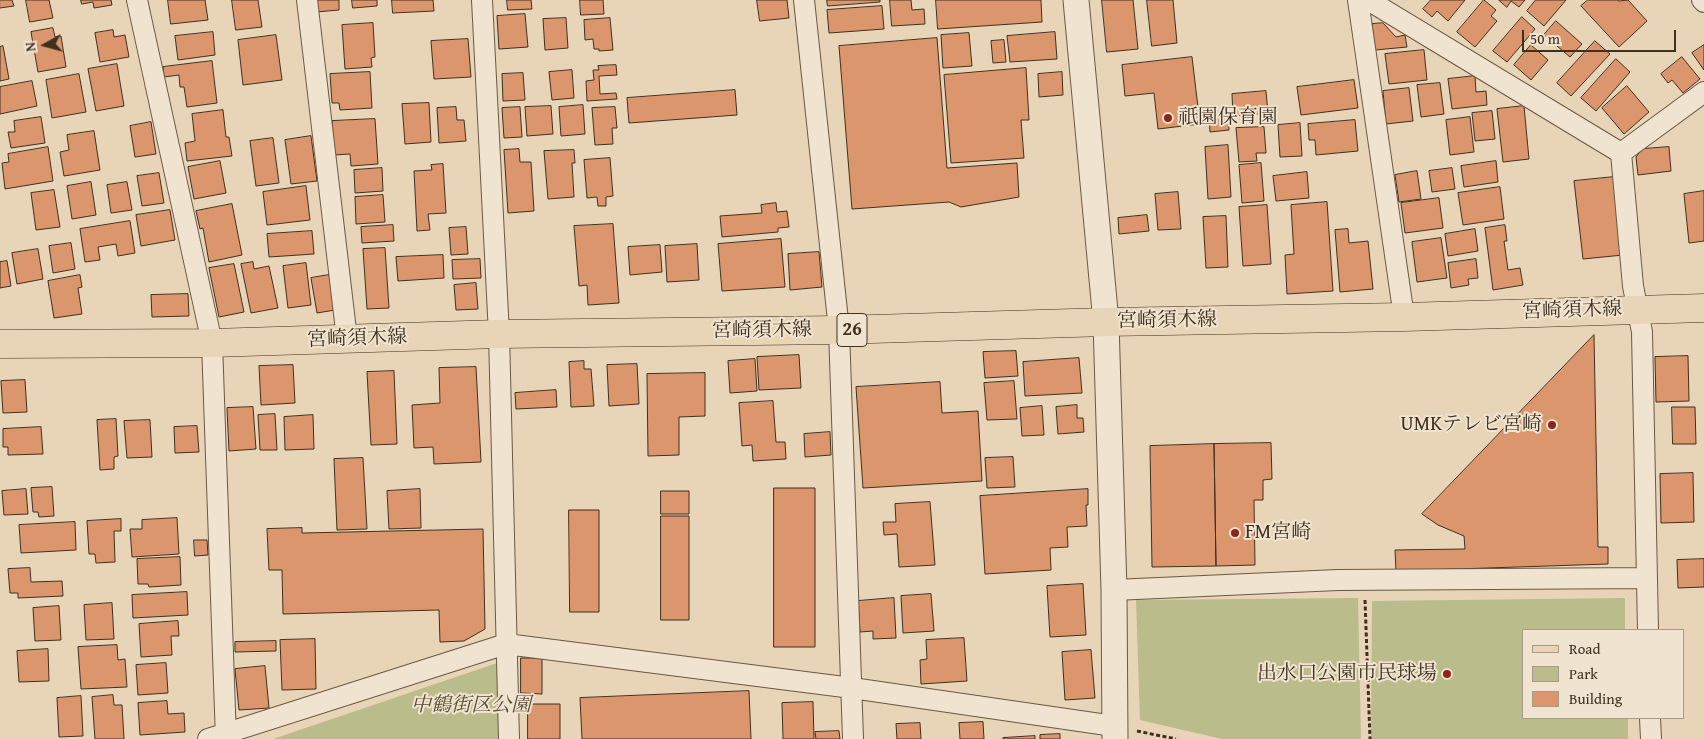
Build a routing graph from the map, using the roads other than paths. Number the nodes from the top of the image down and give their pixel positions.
1 (137, 0) edge
2 (307, 0) edge
3 (482, 0) edge
4 (804, 0) edge
5 (1076, 0) edge
6 (1358, 0) edge
7 (1368, 0) edge
8 (1704, 92) edge
9 (1621, 153) junction
10 (1704, 308) edge
11 (1637, 309) junction
12 (1404, 317) junction
13 (1106, 322) junction
14 (839, 330) junction
15 (499, 334) junction
16 (347, 339) junction
17 (212, 343) junction
18 (0, 344) edge
19 (1647, 578) junction
20 (1114, 590) junction
21 (1648, 629) edge
22 (506, 644) junction
23 (852, 688) junction
24 (1650, 719) edge
25 (1114, 732) edge
26 (220, 737) edge
27 (509, 739) edge
28 (853, 739) edge
29 (1651, 739) edge

1 - 17 street
2 - 16 street
3 - 15 street
4 - 14 street
5 - 13 street
6 - 12 street
7 - 9 street
8 - 9 street
9 - 11 street
10 - 11 main road, 宮崎須木線 / 26
11 - 12 main road, 宮崎須木線 / 26
11 - 19 street
12 - 13 main road, 宮崎須木線 / 26
13 - 14 main road, 宮崎須木線 / 26
13 - 20 street
14 - 15 main road, 宮崎須木線 / 26
14 - 23 street
15 - 16 main road, 宮崎須木線 / 26
15 - 22 street
16 - 17 main road, 宮崎須木線 / 26
17 - 18 main road, 宮崎須木線 / 26
17 - 26 street
19 - 20 street
19 - 21 street
20 - 25 street
22 - 23 street
22 - 26 street
22 - 27 street
23 - 25 street
23 - 28 street
24 - 29 street

